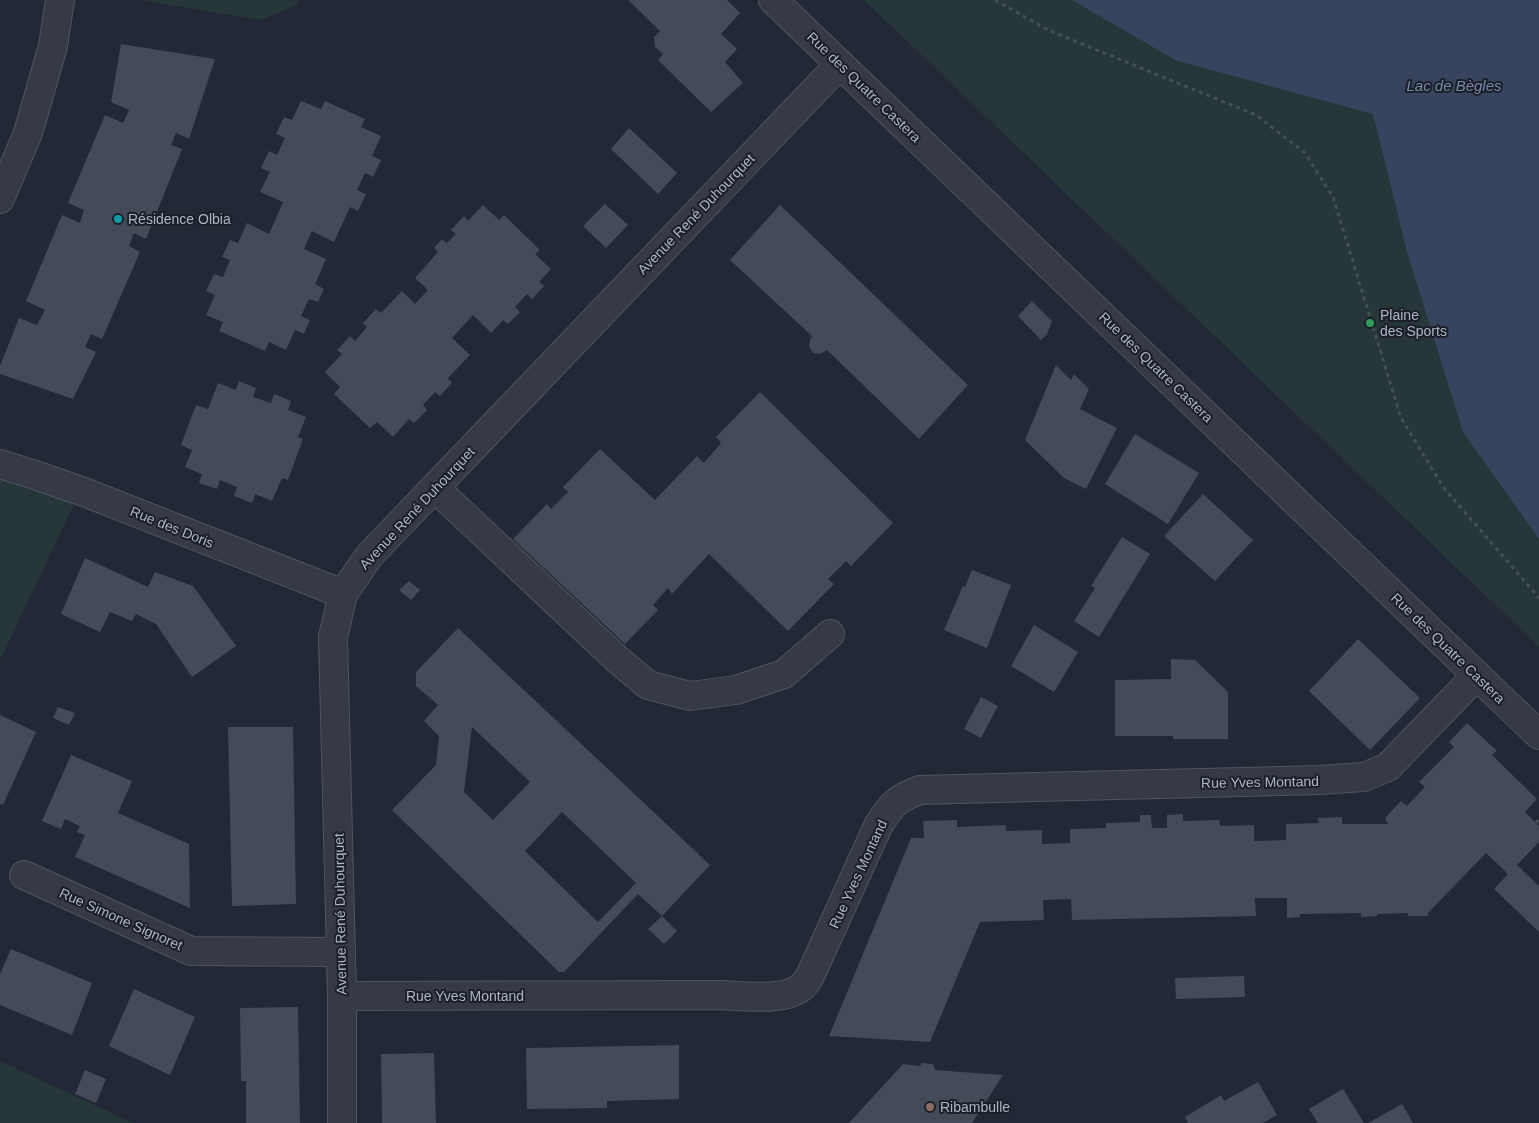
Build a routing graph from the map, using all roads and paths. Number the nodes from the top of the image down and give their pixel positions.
1 (60, 0) edge
2 (773, 0) edge
3 (995, 0) edge
4 (840, 64) junction
5 (0, 199) edge
6 (0, 464) edge
7 (434, 488) junction
8 (343, 594) junction
9 (1539, 598) edge
10 (830, 634) dead end
11 (1477, 675) junction
12 (1539, 735) edge
13 (24, 875) dead end
14 (341, 952) junction
15 (342, 996) junction
16 (342, 1123) edge

1 - 5 street
2 - 4 street, Rue des Quatre Castera
3 - 9 path
4 - 7 street, Avenue René Duhourquet
4 - 11 street, Rue des Quatre Castera
6 - 8 street, Rue des Doris
7 - 8 street, Avenue René Duhourquet
7 - 10 street
8 - 14 street, Avenue René Duhourquet
11 - 12 street, Rue des Quatre Castera
11 - 15 street, Rue Yves Montand
13 - 14 street, Rue Simone Signoret
14 - 15 street, Avenue René Duhourquet
15 - 16 street, Avenue René Duhourquet

